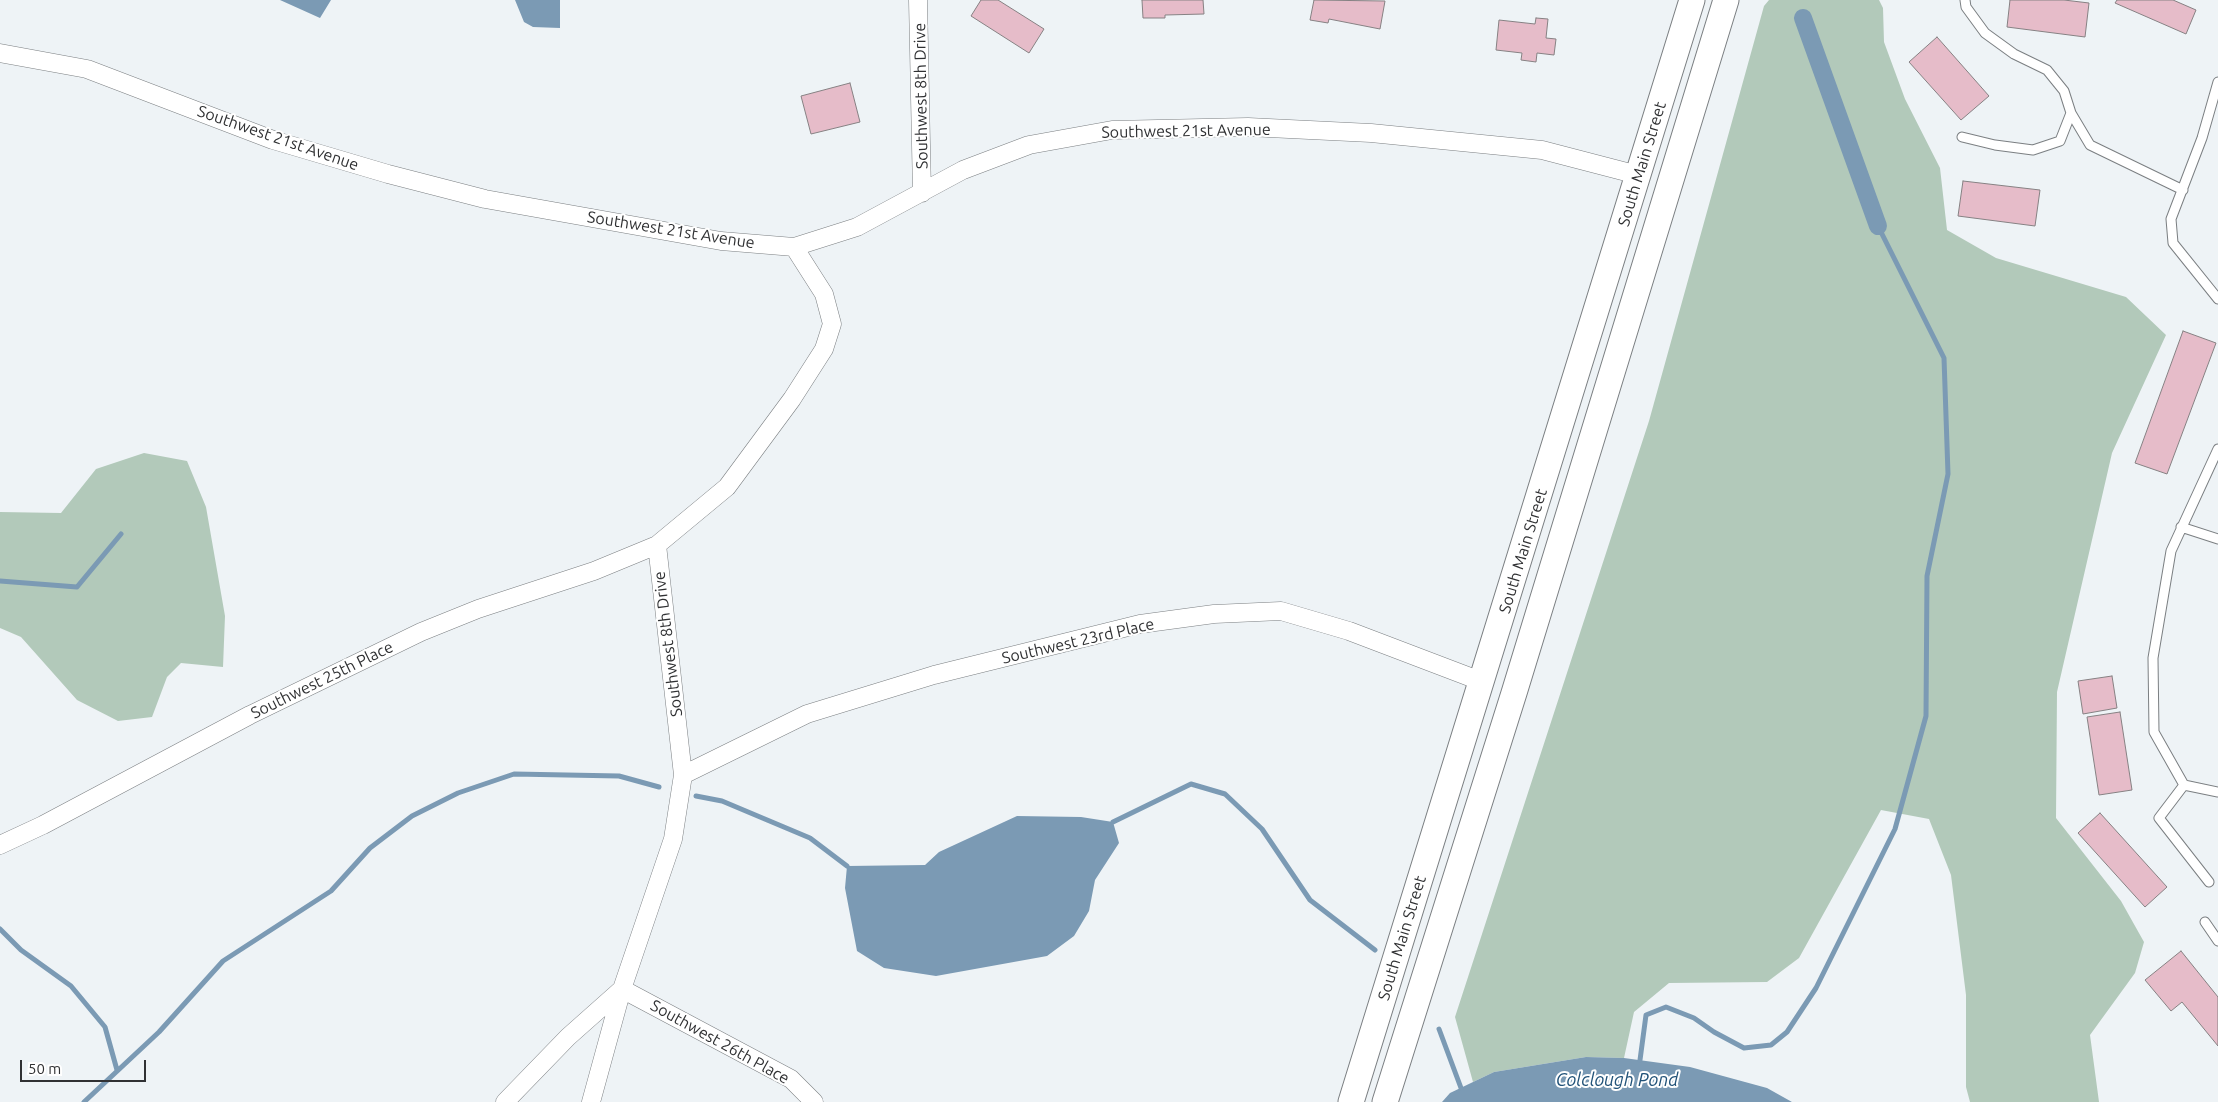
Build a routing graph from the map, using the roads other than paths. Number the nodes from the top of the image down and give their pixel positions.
1 (918, 0) edge
2 (1692, 0) edge
3 (1726, 0) edge
4 (1965, 0) edge
5 (0, 53) edge
6 (2218, 82) edge
7 (2071, 113) junction
8 (1962, 137) dead end
9 (1638, 175) junction
10 (1668, 188) junction
11 (2183, 190) junction
12 (922, 193) junction
13 (794, 247) junction
14 (2218, 299) edge
15 (2218, 449) edge
16 (2180, 527) junction
17 (2218, 539) edge
18 (656, 545) junction
19 (1482, 682) junction
20 (1514, 693) junction
21 (684, 775) junction
22 (2184, 785) junction
23 (2218, 792) edge
24 (0, 845) edge
25 (2209, 882) dead end
26 (2205, 922) dead end
27 (2218, 941) edge
28 (622, 989) junction
29 (505, 1102) edge
30 (591, 1102) edge
31 (814, 1102) edge
32 (1351, 1102) edge
33 (1385, 1102) edge

1 - 12 street, Southwest 8th Drive
2 - 9 main road, South Main Street
3 - 10 main road, South Main Street
4 - 7 lane
5 - 13 street, Southwest 21st Avenue
6 - 11 lane
7 - 8 lane
7 - 11 lane
9 - 10 main road
9 - 12 street, Southwest 21st Avenue
9 - 19 main road, South Main Street
10 - 20 main road, South Main Street
11 - 14 lane
12 - 13 street, Southwest 21st Avenue
13 - 18 street
15 - 16 lane
16 - 17 lane
16 - 22 lane
18 - 21 street, Southwest 8th Drive
18 - 24 street, Southwest 25th Place
19 - 20 main road
19 - 21 street, Southwest 23rd Place
19 - 32 main road, South Main Street
20 - 33 main road, South Main Street
21 - 28 street, Southwest 8th Drive
22 - 23 lane
22 - 25 lane
26 - 27 lane
28 - 29 street
28 - 30 street, Southwest 8th Drive
28 - 31 street, Southwest 26th Place

